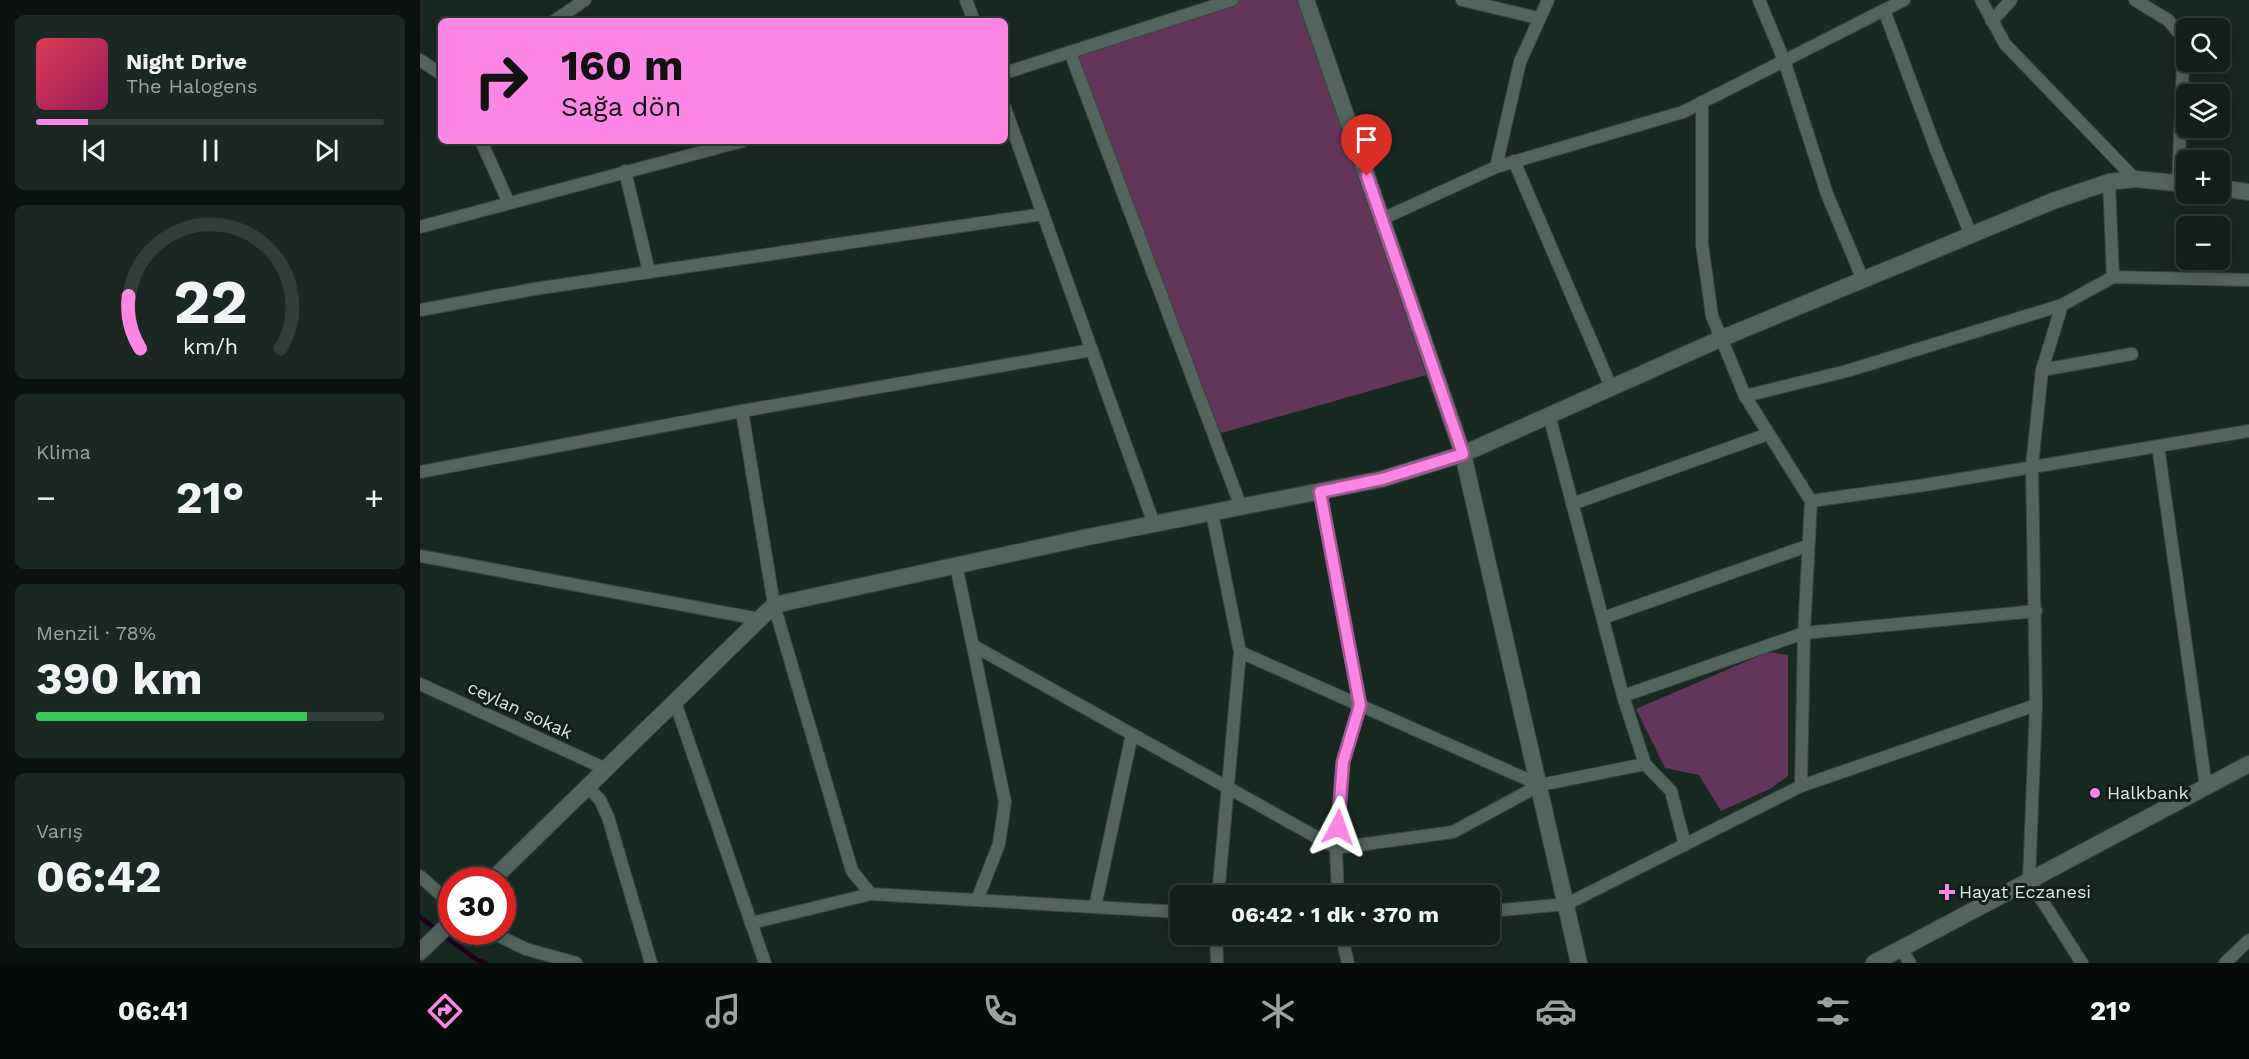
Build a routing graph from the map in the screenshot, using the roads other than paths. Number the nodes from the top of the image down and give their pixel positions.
1 (966, 0) edge
2 (1232, 0) edge
3 (1306, 0) edge
4 (1462, 0) edge
5 (1548, 0) edge
6 (1759, 0) edge
7 (1904, 0) edge
8 (1981, 0) edge
9 (2011, 0) edge
10 (2135, 0) edge
11 (579, 1) edge
12 (1884, 10) junction
13 (558, 18) edge
14 (973, 18) edge
15 (1538, 18) junction
16 (1992, 21) junction
17 (1070, 52) junction
18 (420, 60) edge
19 (1785, 60) junction
20 (438, 72) edge
21 (1008, 72) edge
22 (1702, 102) junction
23 (1008, 116) edge
24 (483, 144) edge
25 (731, 144) edge
26 (2183, 150) edge
27 (1514, 162) junction
28 (1496, 167) junction
29 (625, 171) junction
30 (2135, 179) junction
31 (2109, 182) junction
32 (2176, 183) edge
33 (2230, 189) edge
34 (2249, 192) edge
35 (508, 201) junction
36 (1043, 214) junction
37 (1382, 219) junction
38 (420, 227) edge
39 (1971, 235) junction
40 (649, 272) junction
41 (2113, 277) junction
42 (1863, 280) junction
43 (2249, 280) edge
44 (2062, 305) junction
45 (420, 310) edge
46 (1720, 339) junction
47 (1092, 350) junction
48 (2133, 354) dead end
49 (2042, 370) junction
50 (1611, 387) junction
51 (1744, 396) junction
52 (742, 411) junction
53 (1549, 415) junction
54 (2249, 431) edge
55 (1768, 434) junction
56 (2158, 446) junction
57 (1463, 454) junction
58 (2032, 466) junction
59 (420, 472) edge
60 (1320, 492) junction
61 (1811, 501) junction
62 (1572, 504) junction
63 (1241, 507) junction
64 (1212, 513) junction
65 (1154, 524) junction
66 (1807, 546) junction
67 (420, 556) edge
68 (956, 565) junction
69 (774, 605) junction
70 (2036, 611) junction
71 (1603, 618) junction
72 (759, 619) junction
73 (1804, 633) junction
74 (974, 646) junction
75 (1240, 652) junction
76 (420, 684) edge
77 (1623, 696) junction
78 (675, 702) junction
79 (1360, 705) junction
80 (2036, 705) junction
81 (1132, 734) junction
82 (1645, 764) junction
83 (2249, 764) edge
84 (606, 769) junction
85 (1540, 785) junction
86 (1801, 786) junction
87 (588, 787) junction
88 (1226, 787) junction
89 (2206, 787) junction
90 (1685, 844) junction
91 (1336, 848) junction
92 (505, 867) edge
93 (420, 876) edge
94 (2029, 880) junction
95 (1219, 885) edge
96 (1338, 885) edge
97 (438, 892) edge
98 (871, 894) junction
99 (977, 900) junction
100 (1567, 904) junction
101 (1095, 908) junction
102 (1500, 910) edge
103 (1170, 912) edge
104 (752, 923) junction
105 (438, 935) edge
106 (2249, 940) edge
107 (516, 944) edge
108 (1216, 945) edge
109 (1344, 945) edge
110 (423, 950) edge
111 (1905, 956) edge
112 (576, 963) edge
113 (651, 963) edge
114 (765, 963) edge
115 (1217, 963) edge
116 (1348, 963) edge
117 (1579, 963) edge
118 (1874, 963) edge
119 (2082, 963) edge
120 (2225, 963) edge

1 - 14 street
2 - 17 street
3 - 37 street
4 - 15 street
5 - 15 street
6 - 19 street
7 - 12 street
8 - 16 street
9 - 16 street
10 - 26 street
11 - 13 street
12 - 19 street
12 - 39 street
15 - 28 street
16 - 30 street
17 - 21 street
17 - 63 street
18 - 20 street
19 - 22 street
19 - 42 street
22 - 27 street
22 - 46 street
23 - 36 street
24 - 35 street
25 - 29 street
27 - 28 street
27 - 50 street
28 - 37 street
29 - 35 street
29 - 40 street
30 - 31 street
30 - 32 street
31 - 39 street
31 - 41 street
33 - 34 street
35 - 38 street
36 - 40 street
36 - 47 street
37 - 57 street
39 - 42 street
40 - 45 street
41 - 43 street
41 - 44 street
42 - 46 street
44 - 49 street
44 - 51 street
46 - 50 street
46 - 51 street
47 - 52 street
47 - 65 street
48 - 49 street
49 - 58 street
50 - 53 street
51 - 55 street
52 - 59 street
52 - 69 street
53 - 57 street
53 - 62 street
54 - 56 street
55 - 61 street
55 - 62 street
56 - 58 street
56 - 89 street
57 - 60 street
57 - 85 street
58 - 61 street
58 - 70 street
60 - 63 street
60 - 79 street
61 - 66 street
62 - 71 street
63 - 64 street
64 - 65 street
64 - 75 street
65 - 68 street
66 - 71 street
66 - 73 street
67 - 72 street
68 - 69 street
68 - 74 street
69 - 72 street
69 - 98 street
70 - 73 street
70 - 80 street
71 - 77 street
72 - 78 street
73 - 77 street
73 - 86 street
74 - 81 street
74 - 99 street
75 - 79 street
75 - 88 street
76 - 84 street, ceylan sokak
77 - 82 street
78 - 84 street
78 - 104 street
79 - 85 street
79 - 91 street
80 - 86 street
80 - 94 street
81 - 88 street
81 - 101 street
82 - 85 street
82 - 90 street
83 - 89 street
84 - 87 street
85 - 91 street
85 - 100 street
86 - 90 street
87 - 92 street
87 - 113 street
88 - 91 street
88 - 95 street
89 - 94 street
90 - 100 street
91 - 96 street
93 - 97 street
94 - 111 street
94 - 119 street
98 - 99 street
98 - 104 street
99 - 101 street
100 - 102 street
100 - 117 street
101 - 103 street
104 - 114 street
105 - 110 street
106 - 120 street
107 - 112 street
108 - 115 street
109 - 116 street
111 - 118 street

